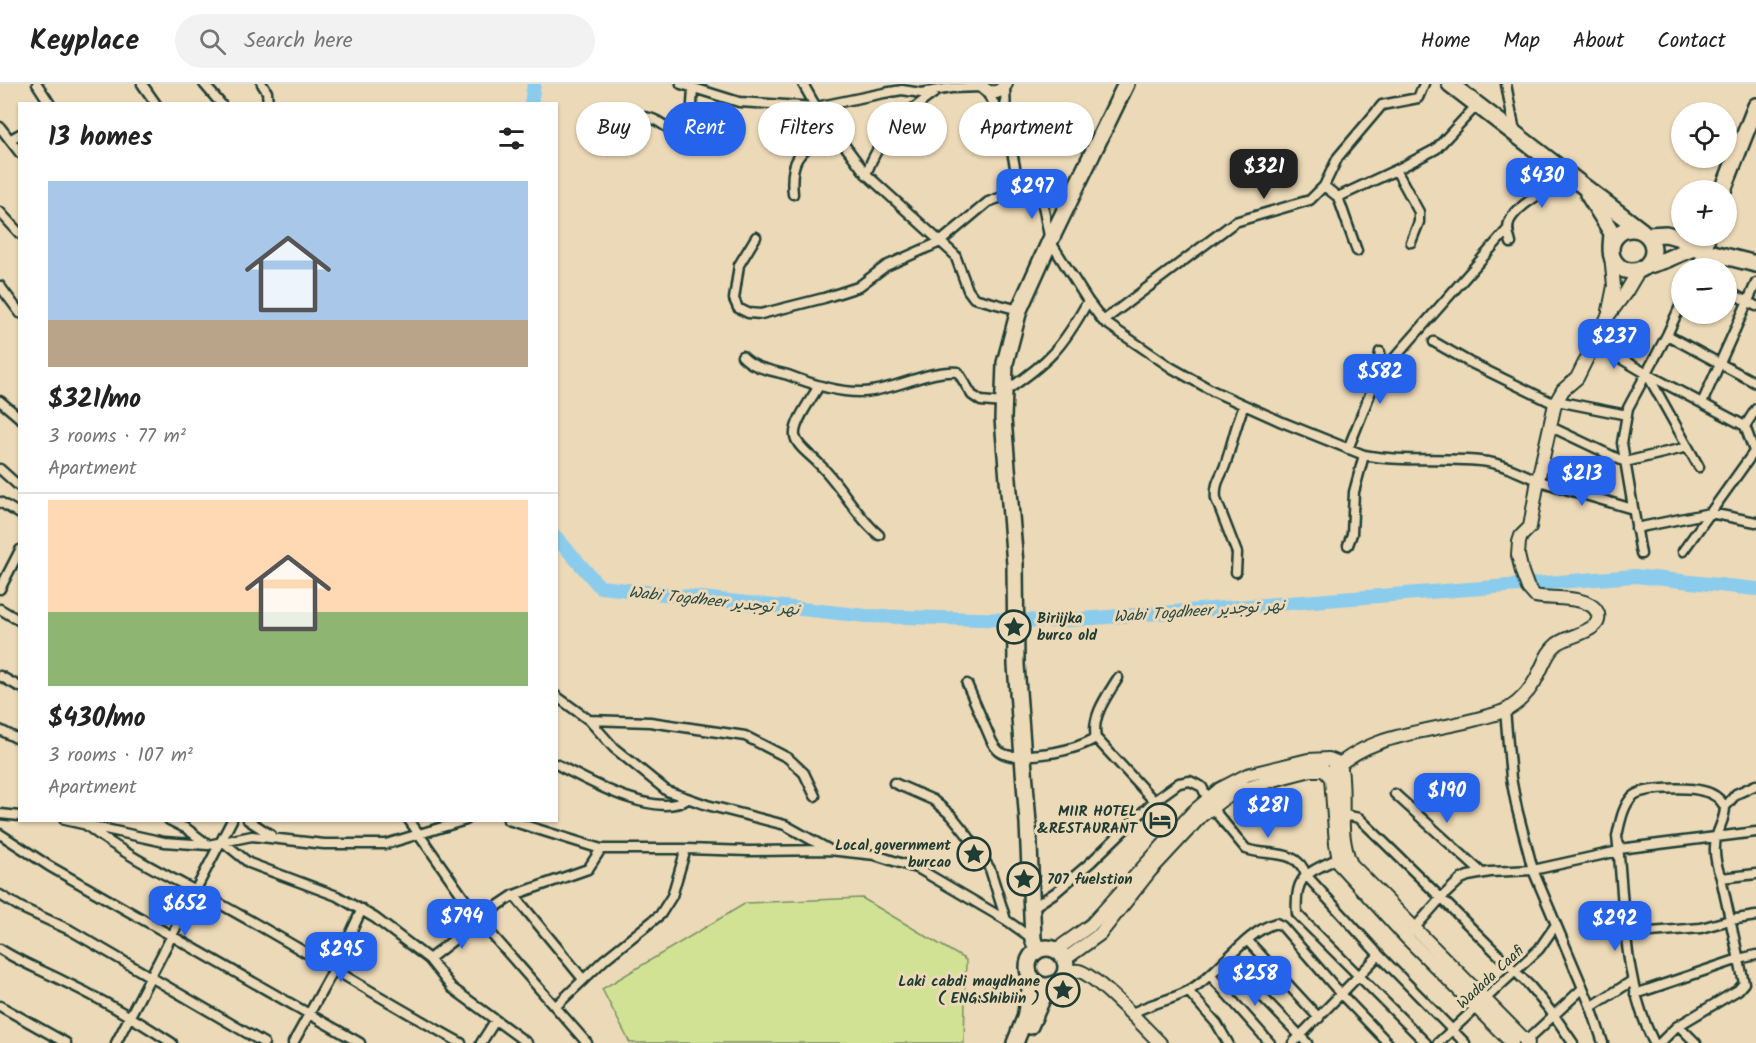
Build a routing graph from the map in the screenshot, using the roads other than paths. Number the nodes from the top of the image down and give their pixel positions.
1 (38, 84) edge
2 (142, 84) edge
3 (204, 84) edge
4 (262, 84) edge
5 (681, 84) edge
6 (803, 84) edge
7 (1126, 84) edge
8 (1424, 84) edge
9 (1450, 84) edge
10 (1506, 84) edge
11 (1005, 85) edge
12 (955, 86) edge
13 (982, 87) edge
14 (693, 88) junction
15 (936, 90) junction
16 (49, 102) edge
17 (155, 102) edge
18 (219, 102) edge
19 (268, 102) edge
20 (813, 102) edge
21 (840, 102) edge
22 (993, 102) edge
23 (1005, 102) edge
24 (758, 103) edge
25 (1477, 105) junction
26 (1756, 106) edge
27 (651, 119) edge
28 (1752, 122) edge
29 (0, 127) edge
30 (18, 135) edge
31 (1515, 135) junction
32 (10, 139) junction
33 (18, 150) edge
34 (800, 156) edge
35 (853, 156) edge
36 (1013, 156) edge
37 (1396, 170) junction
38 (866, 174) junction
39 (1571, 176) junction
40 (1727, 180) edge
41 (1324, 186) junction
42 (1583, 186) junction
43 (793, 194) dead end
44 (1041, 195) junction
45 (1338, 197) junction
46 (1070, 198) junction
47 (0, 212) edge
48 (1508, 229) junction
49 (18, 232) edge
50 (1645, 233) junction
51 (1671, 235) edge
52 (756, 237) dead end
53 (1050, 241) junction
54 (940, 242) junction
55 (1411, 242) dead end
56 (1511, 243) dead end
57 (1699, 246) edge
58 (1704, 246) edge
59 (1357, 251) dead end
60 (1611, 251) junction
61 (1756, 264) edge
62 (1642, 268) junction
63 (1756, 283) edge
64 (0, 286) edge
65 (1737, 296) edge
66 (1088, 301) junction
67 (1752, 304) edge
68 (18, 310) edge
69 (1019, 310) junction
70 (1608, 316) junction
71 (1103, 321) junction
72 (1672, 324) edge
73 (1667, 335) junction
74 (1434, 342) dead end
75 (1594, 343) junction
76 (1380, 352) dead end
77 (742, 356) dead end
78 (1720, 363) junction
79 (1647, 374) junction
80 (1376, 379) junction
81 (1756, 383) edge
82 (819, 386) junction
83 (1003, 398) junction
84 (0, 402) edge
85 (1556, 402) junction
86 (1702, 403) junction
87 (1244, 405) junction
88 (1756, 409) edge
89 (1627, 415) junction
90 (18, 416) edge
91 (1550, 426) junction
92 (1745, 426) junction
93 (1688, 447) junction
94 (1348, 449) junction
95 (1755, 450) edge
96 (1364, 455) junction
97 (1625, 462) junction
98 (1699, 467) dead end
99 (0, 469) edge
100 (1538, 480) junction
101 (18, 485) edge
102 (0, 502) edge
103 (1633, 509) junction
104 (18, 513) edge
105 (1710, 513) junction
106 (1756, 522) edge
107 (1636, 528) junction
108 (879, 535) dead end
109 (1348, 545) dead end
110 (1683, 551) dead end
111 (18, 554) edge
112 (1641, 554) dead end
113 (1236, 572) dead end
114 (0, 589) edge
115 (0, 609) edge
116 (18, 620) edge
117 (0, 676) edge
118 (1118, 678) dead end
119 (968, 684) dead end
120 (18, 686) edge
121 (558, 697) edge
122 (1505, 710) junction
123 (589, 720) junction
124 (0, 730) edge
125 (1096, 738) junction
126 (18, 739) edge
127 (1023, 756) junction
128 (1339, 764) junction
129 (558, 765) edge
130 (1329, 774) junction
131 (894, 783) dead end
132 (1756, 785) edge
133 (1395, 794) dead end
134 (815, 796) dead end
135 (688, 799) junction
136 (1154, 801) junction
137 (1210, 803) junction
138 (1725, 807) junction
139 (0, 814) edge
140 (1338, 814) junction
141 (18, 816) edge
142 (73, 822) edge
143 (173, 822) edge
144 (231, 822) edge
145 (251, 822) edge
146 (410, 822) edge
147 (459, 822) edge
148 (514, 822) edge
149 (86, 825) junction
150 (1756, 832) edge
151 (0, 834) edge
152 (417, 835) junction
153 (1717, 836) junction
154 (278, 840) junction
155 (222, 841) junction
156 (208, 845) junction
157 (601, 849) junction
158 (686, 849) junction
159 (829, 850) junction
160 (1619, 850) junction
161 (1338, 858) junction
162 (1147, 868) junction
163 (1533, 870) junction
164 (1482, 873) junction
165 (1756, 874) edge
166 (1306, 875) junction
167 (1721, 878) junction
168 (194, 892) junction
169 (0, 895) edge
170 (514, 895) junction
171 (1441, 898) junction
172 (1032, 908) junction
173 (362, 909) junction
174 (1756, 916) edge
175 (1006, 920) junction
176 (1730, 920) junction
177 (480, 921) junction
178 (1090, 925) junction
179 (1555, 926) junction
180 (1410, 933) junction
181 (171, 934) junction
182 (1100, 934) junction
183 (1625, 934) junction
184 (1247, 940) junction
185 (1035, 945) junction
186 (0, 950) edge
187 (1379, 955) junction
188 (1756, 956) edge
189 (429, 959) junction
190 (1739, 959) junction
191 (1227, 960) junction
192 (1062, 961) junction
193 (333, 970) junction
194 (1516, 972) junction
195 (1210, 975) junction
196 (149, 976) junction
197 (1359, 977) junction
198 (1032, 978) junction
199 (583, 980) junction
200 (1632, 981) junction
201 (1051, 985) junction
202 (1582, 989) junction
203 (1188, 991) junction
204 (1341, 994) junction
205 (1635, 994) junction
206 (1481, 1005) junction
207 (0, 1006) edge
208 (556, 1006) junction
209 (1591, 1007) junction
210 (308, 1013) junction
211 (1131, 1014) junction
212 (1553, 1014) junction
213 (129, 1016) junction
214 (1319, 1018) junction
215 (495, 1021) junction
216 (1679, 1026) junction
217 (1452, 1031) junction
218 (1304, 1040) edge
219 (1526, 1042) edge
220 (1601, 1042) edge
221 (66, 1043) edge
222 (116, 1043) edge
223 (172, 1043) edge
224 (264, 1043) edge
225 (293, 1043) edge
226 (360, 1043) edge
227 (461, 1043) edge
228 (481, 1043) edge
229 (527, 1043) edge
230 (586, 1043) edge
231 (1015, 1043) edge
232 (1023, 1043) edge
233 (1160, 1043) edge
234 (1228, 1043) edge
235 (1270, 1043) edge
236 (1293, 1043) edge
237 (1388, 1043) edge
238 (1426, 1043) edge
239 (1438, 1043) edge
240 (1465, 1043) edge
241 (1512, 1043) edge
242 (1573, 1043) edge
243 (1654, 1043) edge
244 (1660, 1043) edge
245 (1696, 1043) edge

1 - 16 street
2 - 17 street
3 - 18 street
4 - 19 street
5 - 14 street
6 - 20 street
7 - 46 highway
8 - 41 street
9 - 25 highway
10 - 31 street
11 - 13 street
11 - 23 street
12 - 13 street
12 - 15 street
13 - 22 street
14 - 24 street
14 - 27 street
15 - 21 street
15 - 38 street
25 - 31 highway
25 - 37 street
26 - 28 highway
28 - 40 highway
29 - 32 street
30 - 32 street
31 - 39 highway
32 - 33 street
34 - 43 street
35 - 38 street
36 - 44 street
37 - 45 street
37 - 55 street
38 - 54 street
39 - 42 highway
39 - 48 street
41 - 45 street
41 - 71 street
42 - 50 highway
42 - 60 highway
44 - 46 street
44 - 53 street
44 - 54 street
45 - 59 street
46 - 53 highway
47 - 49 street
48 - 56 street
48 - 80 street
50 - 51 highway
50 - 60 highway
50 - 62 highway
52 - 54 street
53 - 66 street
53 - 69 highway
54 - 69 street
57 - 62 highway
58 - 61 highway
60 - 62 highway
60 - 70 street
62 - 70 street
63 - 67 street
64 - 68 street
65 - 67 street
66 - 71 street
66 - 83 street
67 - 78 street
69 - 83 highway
70 - 75 street
71 - 87 street
72 - 73 street
73 - 78 street
73 - 79 street
74 - 85 street
75 - 79 street
75 - 85 street
76 - 80 street
77 - 82 street
78 - 81 street
78 - 86 street
79 - 86 street
79 - 89 street
79 - 93 street
80 - 94 street
82 - 83 street
82 - 108 street
83 - 127 highway
84 - 90 street
85 - 89 street
85 - 91 street
86 - 92 street
87 - 94 street
87 - 113 street
88 - 92 street
89 - 97 street
91 - 97 street
91 - 100 street
92 - 95 street
93 - 97 street
93 - 98 street
94 - 96 street
95 - 105 street
96 - 100 street
96 - 109 street
97 - 103 street
99 - 101 street
100 - 103 street
100 - 122 street
102 - 104 street
103 - 107 street
105 - 106 street
105 - 107 street
105 - 110 street
107 - 112 street
111 - 114 street
115 - 116 street
117 - 120 street
118 - 125 street
119 - 127 street
121 - 123 street
122 - 128 street
122 - 163 street
123 - 134 street
123 - 135 street
124 - 126 street
125 - 127 street
125 - 136 street
127 - 172 highway
128 - 130 street
128 - 137 street
128 - 140 street
129 - 135 street
130 - 137 street
130 - 140 street
131 - 175 street
132 - 138 street
133 - 164 street
135 - 159 street
136 - 137 street
136 - 172 street
137 - 162 street
137 - 166 street
138 - 153 street
138 - 160 street
139 - 141 street
140 - 161 street
140 - 171 street
140 - 180 street
142 - 149 street
143 - 156 street
144 - 155 street
145 - 154 street
146 - 152 street
147 - 152 street
148 - 157 street
149 - 156 street
149 - 168 street
150 - 153 street
151 - 181 street
152 - 154 street
152 - 177 street
153 - 160 street
153 - 167 street
154 - 155 street
155 - 156 street
155 - 168 street
155 - 173 street
157 - 158 street
157 - 170 street
158 - 159 street
158 - 199 street
159 - 175 street
160 - 163 street
160 - 183 street
161 - 166 street
161 - 180 street
162 - 178 street
162 - 182 street
163 - 164 street
163 - 179 street
164 - 171 street
165 - 167 street
166 - 187 street
166 - 197 street
167 - 176 street
168 - 181 street
168 - 193 street
169 - 196 street
170 - 177 street
170 - 199 street
171 - 180 street
171 - 194 street
172 - 185 highway
173 - 189 street
173 - 193 street
174 - 176 street
175 - 185 street
176 - 183 street
176 - 190 street
177 - 189 street
177 - 208 street
178 - 182 street
178 - 192 street
179 - 194 street, Wadada Caafi
179 - 202 street
180 - 206 street
181 - 196 street
181 - 210 street
182 - 192 street
183 - 200 street
184 - 191 street
184 - 204 street
184 - 214 street
185 - 192 highway
185 - 198 highway
186 - 213 street
187 - 197 street
187 - 217 street
188 - 190 street
189 - 215 street
190 - 205 street
190 - 216 street
191 - 195 street
191 - 218 street
192 - 201 highway
192 - 211 street
193 - 210 street
193 - 227 street
194 - 206 street, Wadada Caafi
194 - 212 street
195 - 203 street
195 - 235 street
196 - 213 street
196 - 224 street
197 - 204 street
197 - 238 street
198 - 201 highway
198 - 231 highway
199 - 208 street
200 - 205 street
200 - 209 street
201 - 232 highway
202 - 209 street
202 - 212 street
203 - 211 street
203 - 234 street
204 - 214 street
204 - 237 street
205 - 243 street
206 - 217 street, Wadada Caafi
206 - 219 street
206 - 241 street
207 - 221 street
208 - 230 street
209 - 220 street
210 - 225 street
210 - 226 street
211 - 233 street
212 - 219 street
212 - 242 street
213 - 222 street
213 - 223 street
214 - 218 street
215 - 228 street
215 - 229 street
216 - 244 street
216 - 245 street
217 - 239 street, Wadada Caafi
217 - 240 street
218 - 236 street

